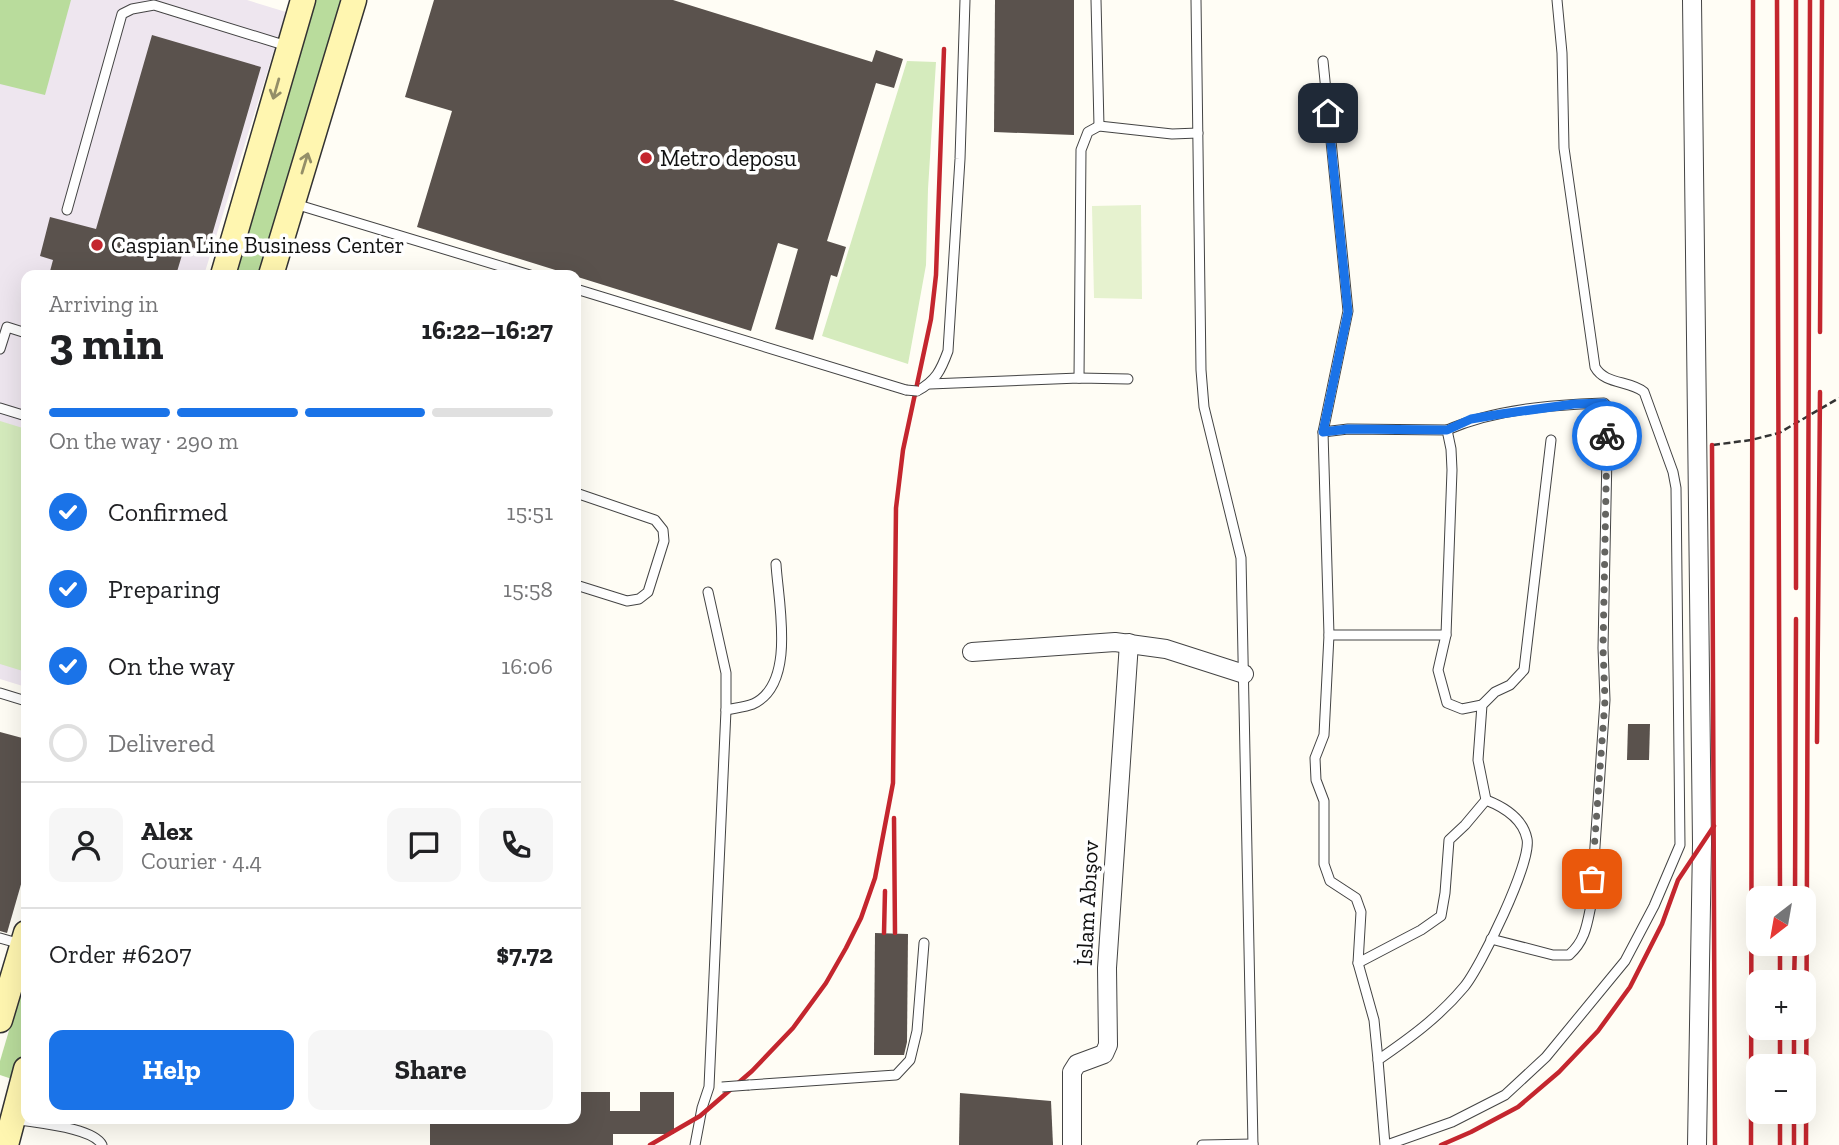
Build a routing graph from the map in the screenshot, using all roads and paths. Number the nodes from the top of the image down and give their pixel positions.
1 (354, 0) edge
2 (965, 0) edge
3 (1096, 0) edge
4 (1196, 0) edge
5 (1557, 0) edge
6 (1692, 0) edge
7 (299, 2) edge
8 (289, 47) junction
9 (1323, 61) dead end
10 (1099, 127) junction
11 (1198, 133) junction
12 (293, 204) junction
13 (67, 210) dead end
14 (224, 270) edge
15 (273, 270) edge
16 (513, 270) edge
17 (581, 291) edge
18 (21, 331) edge
19 (0, 349) edge
20 (1079, 378) junction
21 (1128, 379) dead end
22 (930, 384) junction
23 (1839, 398) edge
24 (0, 408) edge
25 (21, 414) edge
26 (1447, 430) junction
27 (1323, 432) junction
28 (1550, 440) dead end
29 (1698, 445) junction
30 (581, 495) edge
31 (776, 564) dead end
32 (581, 587) edge
33 (708, 592) dead end
34 (1329, 635) junction
35 (1446, 635) junction
36 (1129, 643) junction
37 (972, 652) dead end
38 (1244, 674) junction
39 (0, 692) edge
40 (21, 699) edge
41 (1482, 705) junction
42 (726, 710) junction
43 (1486, 800) junction
44 (1702, 844) junction
45 (1680, 845) junction
46 (16, 939) edge
47 (1491, 939) junction
48 (923, 943) dead end
49 (1359, 963) junction
50 (0, 1020) edge
51 (1378, 1060) junction
52 (21, 1083) edge
53 (709, 1087) junction
54 (14, 1102) edge
55 (1696, 1106) junction
56 (64, 1124) edge
57 (1253, 1144) edge
58 (6, 1145) edge
59 (102, 1145) edge
60 (695, 1145) edge
61 (1072, 1145) edge
62 (1202, 1145) edge
63 (1386, 1145) edge
64 (1685, 1145) edge
65 (1697, 1145) edge

12 -> 1 main road
2 - 22 lane
3 - 10 lane
4 - 11 lane
5 - 45 lane
6 - 29 street
7 - 8 main road
8 - 13 lane
8 -> 14 main road
9 - 27 lane
10 - 11 lane
10 - 20 lane
11 - 38 lane
12 - 15 main road
12 - 16 lane
17 - 22 lane, bridge
18 - 19 lane
20 - 21 lane
20 - 22 lane
23 - 29 path
24 - 25 lane
26 - 27 lane
26 - 35 lane
26 - 47 lane
27 - 34 lane
28 - 41 lane
29 - 44 street
30 - 32 lane
31 - 42 lane
33 - 42 lane
34 - 35 lane
34 - 49 lane
35 - 41 lane
36 - 37 street
36 - 38 street
36 - 61 street, İslam Abışov
38 - 57 lane
39 - 40 lane
41 - 43 lane
42 - 53 lane
43 - 47 lane
43 - 49 lane
44 - 45 lane
44 - 55 street
45 - 63 lane
46 - 50 main road
47 - 51 lane
48 - 53 lane, bridge
49 - 51 lane
51 - 63 lane
52 - 54 main road
53 - 60 lane
54 - 58 main road
55 - 64 street
55 - 65 street
56 - 59 lane
57 - 62 lane

